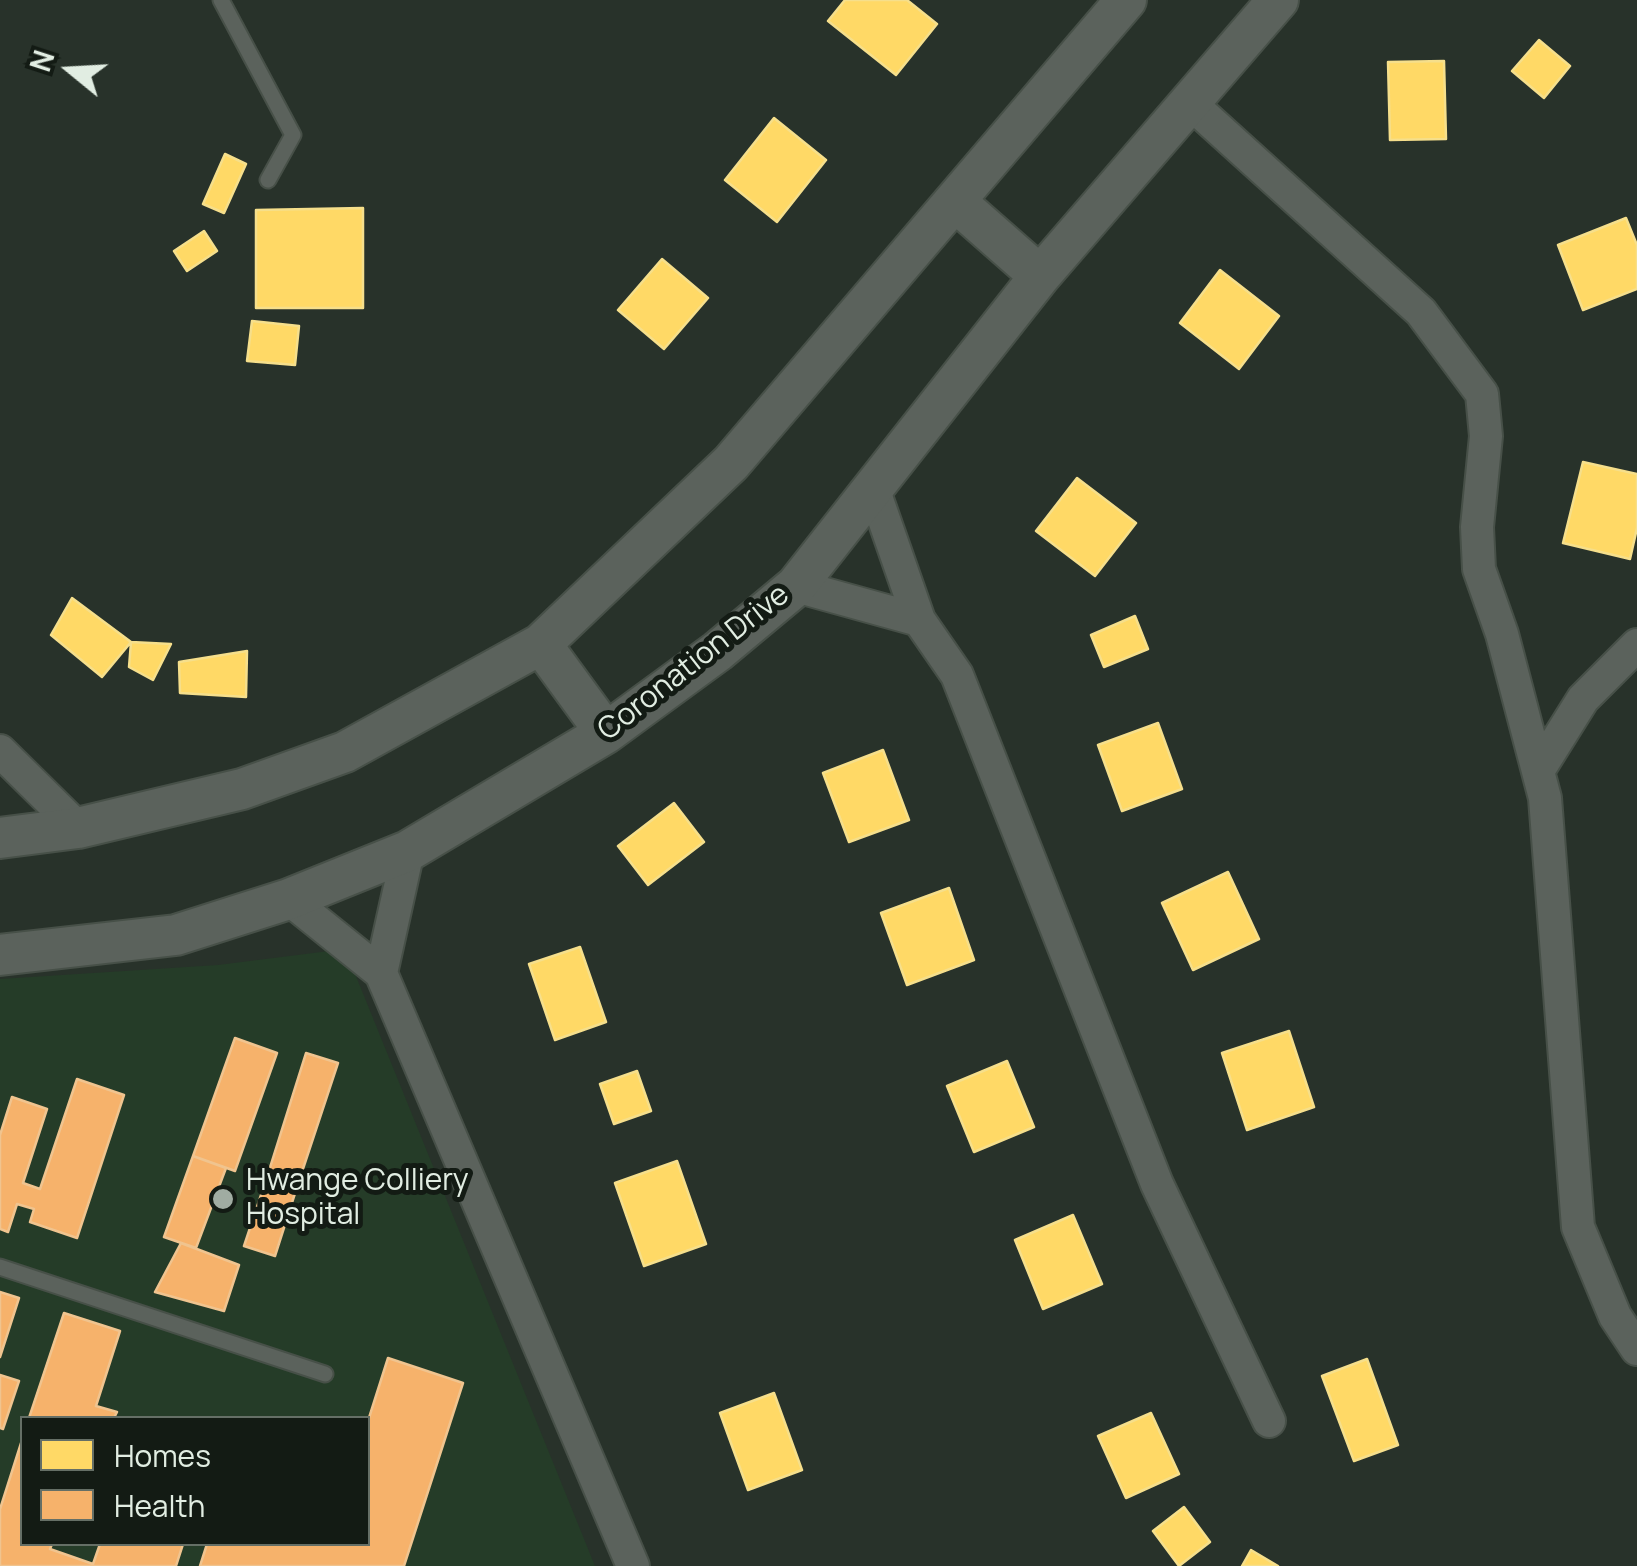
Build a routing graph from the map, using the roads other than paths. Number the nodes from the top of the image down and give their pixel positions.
1 (222, 0) edge
2 (1126, 0) edge
3 (1278, 0) edge
4 (1188, 102) junction
5 (268, 180) dead end
6 (956, 203) junction
7 (1040, 276) junction
8 (873, 488) junction
9 (796, 586) junction
10 (919, 620) junction
11 (541, 644) junction
12 (1637, 646) edge
13 (606, 734) junction
14 (0, 754) edge
15 (1538, 771) junction
16 (78, 828) junction
17 (0, 838) edge
18 (408, 851) junction
19 (289, 899) junction
20 (0, 955) edge
21 (381, 973) junction
22 (0, 1267) edge
23 (1637, 1348) edge
24 (326, 1374) dead end
25 (1269, 1422) dead end
26 (633, 1566) edge

1 - 5 lane
2 - 6 street
3 - 4 street, Coronation Drive
4 - 7 street, Coronation Drive
4 - 15 street
6 - 7 street
6 - 11 street
7 - 8 street, Coronation Drive
8 - 9 street, Coronation Drive
8 - 10 street
9 - 10 street
9 - 13 street, Coronation Drive
10 - 25 street
11 - 13 street
11 - 16 street
12 - 15 street
13 - 18 street, Coronation Drive
14 - 16 street
15 - 23 street
16 - 17 street
18 - 19 street, Coronation Drive
18 - 21 street
19 - 20 street, Coronation Drive
19 - 21 street
21 - 26 street
22 - 24 lane

